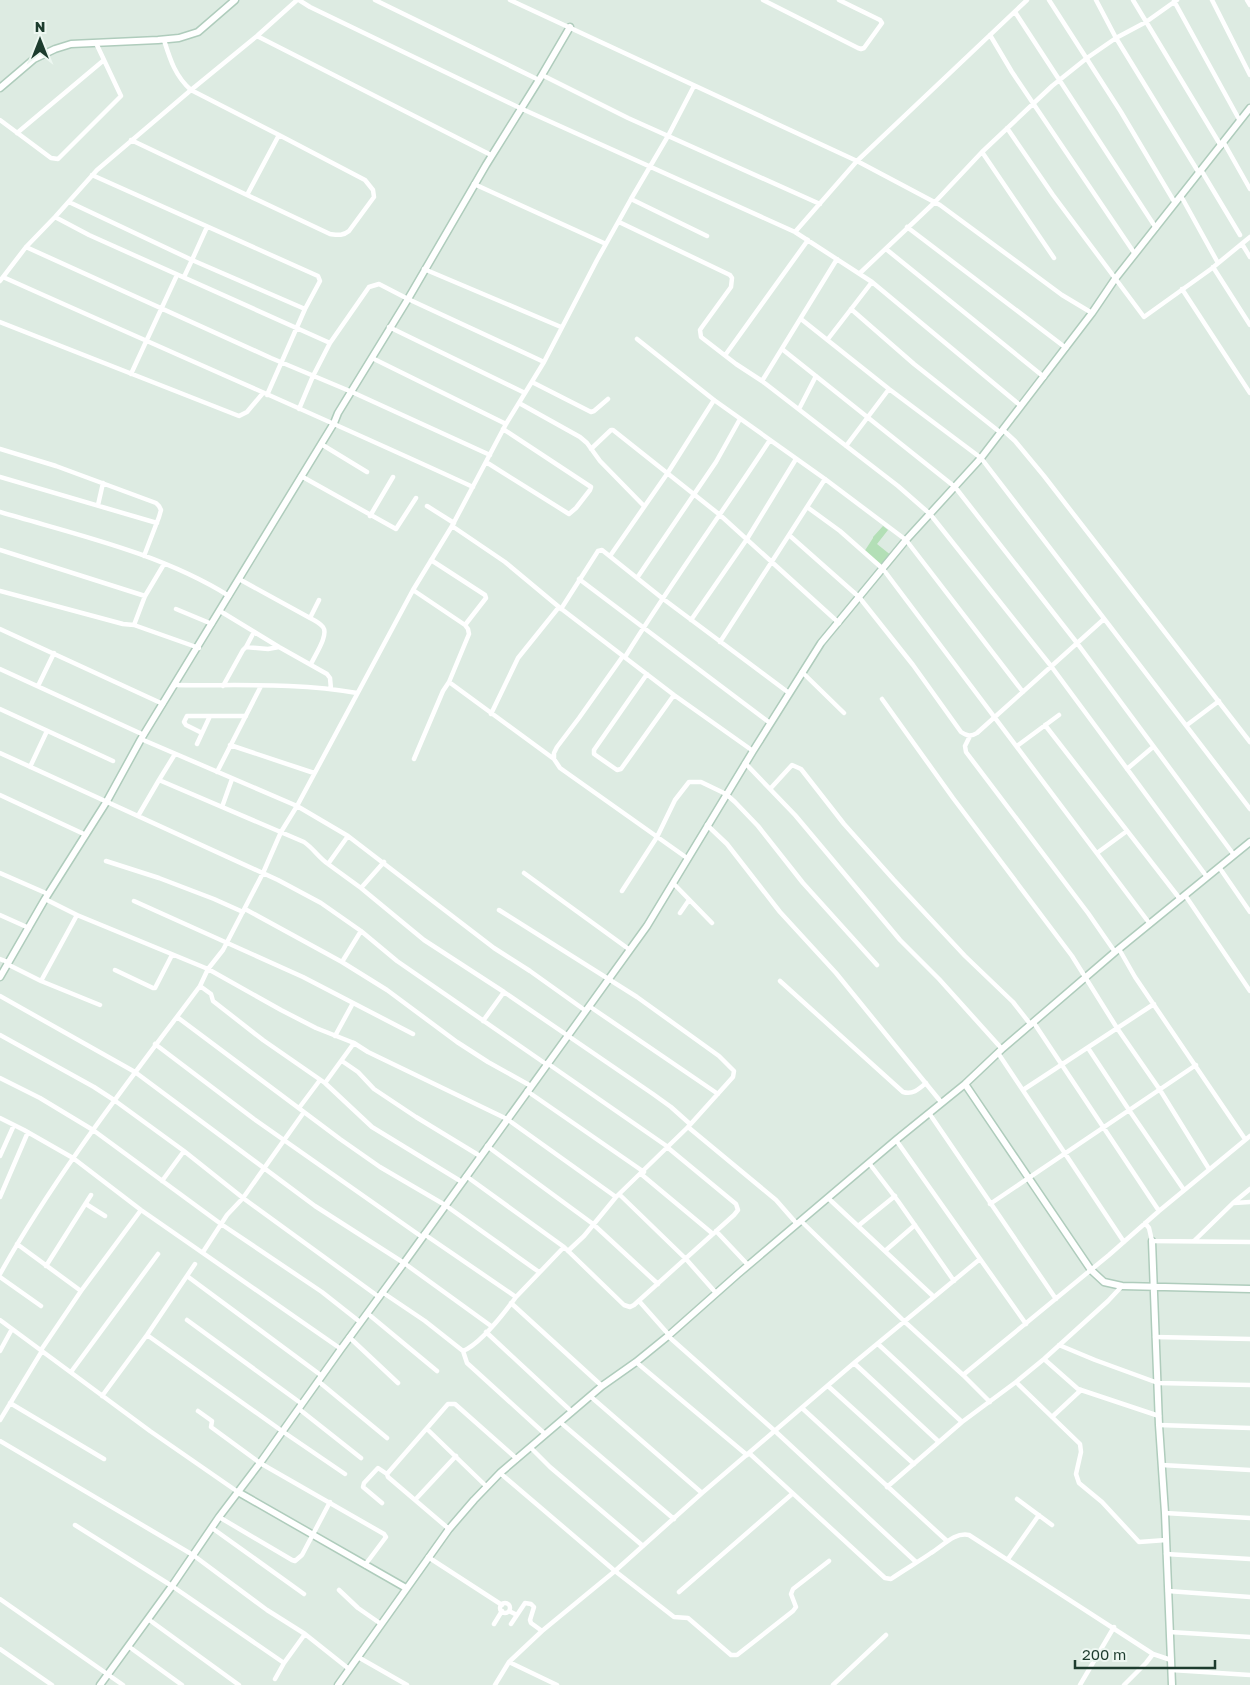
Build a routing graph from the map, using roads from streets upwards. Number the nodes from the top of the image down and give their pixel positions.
1 (235, 0) edge
2 (298, 0) edge
3 (375, 0) edge
4 (510, 0) edge
5 (763, 0) edge
6 (839, 0) edge
7 (1026, 0) edge
8 (1050, 0) edge
9 (1096, 0) edge
10 (1133, 0) edge
11 (1212, 0) edge
12 (1247, 0) edge
13 (1175, 1) edge
14 (1250, 5) edge
15 (1015, 12) junction
16 (1146, 22) junction
17 (570, 28) junction
18 (990, 35) junction
19 (257, 36) junction
20 (1116, 38) junction
21 (164, 40) junction
22 (96, 43) junction
23 (1087, 58) junction
24 (104, 60) junction
25 (1250, 75) edge
26 (541, 77) junction
27 (1060, 80) junction
28 (694, 86) junction
29 (0, 88) edge
30 (191, 90) junction
31 (1033, 104) junction
32 (520, 108) junction
33 (1250, 108) edge
34 (0, 120) edge
35 (1240, 120) junction
36 (1007, 128) junction
37 (17, 133) junction
38 (279, 135) junction
39 (668, 136) junction
40 (131, 140) junction
41 (1222, 145) junction
42 (982, 152) junction
43 (491, 155) junction
44 (857, 161) junction
45 (650, 167) junction
46 (1200, 172) junction
47 (92, 175) junction
48 (474, 184) junction
49 (1250, 189) edge
50 (247, 195) junction
51 (1181, 196) junction
52 (630, 199) junction
53 (69, 202) junction
54 (934, 202) junction
55 (820, 204) junction
56 (1175, 204) junction
57 (55, 218) junction
58 (619, 222) junction
59 (207, 227) junction
60 (908, 227) junction
61 (1156, 228) junction
62 (795, 232) junction
63 (1240, 235) dead end
64 (707, 236) dead end
65 (1250, 237) edge
66 (808, 240) junction
67 (606, 244) junction
68 (1242, 244) junction
69 (26, 247) junction
70 (886, 249) junction
71 (1135, 254) junction
72 (837, 258) junction
73 (1054, 258) dead end
74 (1250, 258) edge
75 (192, 260) junction
76 (1218, 263) junction
77 (1213, 267) junction
78 (424, 269) junction
79 (860, 273) junction
80 (177, 274) junction
81 (184, 277) junction
82 (1, 279) edge
83 (1115, 279) junction
84 (872, 282) junction
85 (1182, 289) junction
86 (408, 299) junction
87 (162, 308) junction
88 (304, 309) junction
89 (851, 309) junction
90 (1092, 313) junction
91 (801, 319) junction
92 (0, 322) edge
93 (1250, 326) edge
94 (389, 327) junction
95 (296, 328) junction
96 (561, 328) junction
97 (638, 339) dead end
98 (828, 339) junction
99 (146, 341) junction
100 (330, 343) junction
101 (1066, 348) junction
102 (782, 349) junction
103 (726, 354) junction
104 (372, 358) junction
105 (281, 362) junction
106 (544, 362) junction
107 (131, 374) junction
108 (313, 376) junction
109 (816, 376) junction
110 (1044, 377) junction
111 (762, 381) junction
112 (532, 382) junction
113 (889, 389) junction
114 (352, 392) junction
115 (525, 393) junction
116 (1250, 393) edge
117 (265, 394) junction
118 (608, 399) dead end
119 (714, 400) junction
120 (519, 403) junction
121 (1021, 406) junction
122 (300, 409) junction
123 (799, 409) junction
124 (868, 416) junction
125 (740, 419) junction
126 (334, 423) junction
127 (504, 427) junction
128 (1002, 431) junction
129 (770, 440) junction
130 (322, 444) junction
131 (846, 446) junction
132 (0, 449) edge
133 (591, 449) junction
134 (490, 455) junction
135 (981, 458) junction
136 (796, 459) junction
137 (486, 462) junction
138 (367, 472) dead end
139 (666, 474) junction
140 (301, 476) junction
141 (0, 477) edge
142 (393, 477) dead end
143 (825, 479) junction
144 (103, 483) junction
145 (472, 487) junction
146 (955, 487) junction
147 (694, 495) junction
148 (416, 498) dead end
149 (98, 504) junction
150 (427, 506) dead end
151 (644, 506) junction
152 (807, 507) junction
153 (0, 512) edge
154 (930, 514) junction
155 (720, 515) junction
156 (370, 516) junction
157 (157, 523) junction
158 (453, 524) junction
159 (789, 535) junction
160 (746, 539) junction
161 (906, 540) junction
162 (0, 550) edge
163 (144, 556) junction
164 (610, 556) junction
165 (431, 560) junction
166 (773, 562) junction
167 (164, 564) junction
168 (883, 568) junction
169 (637, 578) junction
170 (239, 579) junction
171 (579, 579) junction
172 (413, 590) junction
173 (0, 591) edge
174 (145, 596) junction
175 (229, 596) junction
176 (859, 597) junction
177 (662, 598) junction
178 (319, 600) dead end
179 (176, 608) dead end
180 (560, 608) junction
181 (220, 611) junction
182 (310, 618) junction
183 (1104, 619) junction
184 (692, 620) junction
185 (839, 623) junction
186 (212, 624) junction
187 (134, 625) junction
188 (465, 625) junction
189 (643, 627) junction
190 (0, 629) edge
191 (254, 632) junction
192 (720, 642) junction
193 (1077, 643) junction
194 (246, 647) junction
195 (279, 647) junction
196 (198, 648) junction
197 (54, 653) junction
198 (624, 656) junction
199 (311, 664) junction
200 (1051, 666) junction
201 (0, 669) edge
202 (802, 672) junction
203 (647, 674) junction
204 (449, 682) junction
205 (174, 685) junction
206 (38, 686) junction
207 (223, 686) junction
208 (261, 686) junction
209 (330, 688) junction
210 (1023, 692) junction
211 (357, 693) junction
212 (789, 693) junction
213 (674, 695) junction
214 (882, 698) dead end
215 (1219, 701) junction
216 (163, 704) junction
217 (0, 709) edge
218 (844, 713) dead end
219 (491, 714) junction
220 (1059, 715) dead end
221 (210, 716) junction
222 (246, 716) junction
223 (996, 717) junction
224 (770, 723) junction
225 (1046, 725) junction
226 (1187, 725) junction
227 (47, 731) junction
228 (202, 733) junction
229 (970, 736) junction
230 (143, 737) junction
231 (1250, 742) edge
232 (197, 744) dead end
233 (230, 745) junction
234 (1017, 746) junction
235 (1153, 746) junction
236 (753, 751) junction
237 (0, 753) edge
238 (175, 754) junction
239 (414, 759) dead end
240 (554, 760) junction
241 (114, 761) dead end
242 (745, 763) junction
243 (30, 767) junction
244 (1127, 769) junction
245 (217, 772) junction
246 (314, 773) junction
247 (232, 779) junction
248 (159, 780) junction
249 (770, 789) junction
250 (726, 794) junction
251 (0, 795) edge
252 (107, 800) junction
253 (297, 806) junction
254 (222, 807) junction
255 (1250, 809) edge
256 (138, 816) junction
257 (707, 825) junction
258 (1127, 831) junction
259 (281, 832) junction
260 (86, 834) junction
261 (348, 836) junction
262 (657, 837) junction
263 (1250, 842) edge
264 (1098, 853) junction
265 (1234, 855) junction
266 (687, 858) junction
267 (106, 861) dead end
268 (384, 862) junction
269 (328, 864) junction
270 (1219, 867) junction
271 (0, 873) edge
272 (263, 873) junction
273 (524, 873) dead end
274 (1207, 877) junction
275 (672, 883) junction
276 (361, 888) junction
277 (622, 891) dead end
278 (46, 897) junction
279 (1183, 897) junction
280 (689, 900) junction
281 (134, 901) dead end
282 (499, 910) dead end
283 (244, 911) junction
284 (1250, 912) edge
285 (680, 913) dead end
286 (77, 915) junction
287 (0, 916) edge
288 (712, 923) dead end
289 (1150, 924) junction
290 (28, 928) junction
291 (361, 931) junction
292 (226, 943) junction
293 (630, 950) junction
294 (1117, 951) junction
295 (172, 954) junction
296 (0, 959) edge
297 (342, 962) junction
298 (8, 963) junction
299 (877, 965) dead end
300 (208, 969) junction
301 (115, 970) dead end
302 (0, 977) edge
303 (609, 978) junction
304 (1086, 978) junction
305 (41, 981) junction
306 (780, 981) dead end
307 (200, 986) junction
308 (1250, 991) edge
309 (504, 992) junction
310 (0, 996) edge
311 (353, 1003) junction
312 (1154, 1004) junction
313 (100, 1005) dead end
314 (588, 1008) junction
315 (177, 1017) junction
316 (483, 1021) junction
317 (1033, 1024) junction
318 (1117, 1028) junction
319 (413, 1034) dead end
320 (0, 1035) edge
321 (568, 1035) junction
322 (336, 1036) junction
323 (354, 1043) junction
324 (155, 1044) junction
325 (1088, 1048) junction
326 (1000, 1051) junction
327 (342, 1061) junction
328 (547, 1064) junction
329 (1196, 1065) junction
330 (1061, 1066) junction
331 (134, 1072) junction
332 (0, 1078) edge
333 (320, 1080) junction
334 (325, 1083) junction
335 (926, 1084) junction
336 (965, 1084) junction
337 (529, 1088) junction
338 (1023, 1090) junction
339 (1160, 1090) junction
340 (718, 1094) junction
341 (114, 1100) junction
342 (942, 1102) junction
343 (299, 1108) junction
344 (1129, 1110) junction
345 (304, 1112) junction
346 (929, 1113) junction
347 (0, 1118) edge
348 (507, 1119) junction
349 (14, 1125) junction
350 (689, 1126) junction
351 (1103, 1127) junction
352 (93, 1130) junction
353 (28, 1132) junction
354 (1250, 1136) edge
355 (1245, 1139) junction
356 (284, 1140) junction
357 (896, 1140) junction
358 (487, 1146) junction
359 (668, 1147) junction
360 (184, 1151) junction
361 (1065, 1154) junction
362 (0, 1156) edge
363 (480, 1156) junction
364 (73, 1158) junction
365 (869, 1163) junction
366 (264, 1168) junction
367 (1209, 1169) junction
368 (643, 1173) junction
369 (466, 1176) junction
370 (1029, 1179) junction
371 (162, 1181) junction
372 (462, 1182) junction
373 (1250, 1189) edge
374 (1184, 1190) junction
375 (91, 1195) dead end
376 (618, 1196) junction
377 (895, 1196) junction
378 (0, 1197) edge
379 (243, 1198) junction
380 (828, 1198) junction
381 (1250, 1202) edge
382 (1233, 1203) junction
383 (86, 1204) junction
384 (990, 1204) junction
385 (445, 1205) junction
386 (141, 1210) junction
387 (1159, 1210) junction
388 (105, 1216) dead end
389 (799, 1222) junction
390 (1145, 1223) junction
391 (221, 1224) junction
392 (593, 1224) junction
393 (915, 1225) junction
394 (858, 1226) junction
395 (715, 1233) junction
396 (423, 1236) junction
397 (1152, 1241) junction
398 (1124, 1242) junction
399 (1194, 1242) junction
400 (1250, 1242) edge
401 (17, 1244) junction
402 (566, 1249) junction
403 (884, 1251) junction
404 (203, 1252) junction
405 (158, 1254) dead end
406 (686, 1259) junction
407 (980, 1259) junction
408 (404, 1263) junction
409 (195, 1264) dead end
410 (748, 1265) junction
411 (46, 1266) junction
412 (1091, 1270) junction
413 (539, 1272) junction
414 (1, 1273) edge
415 (187, 1276) junction
416 (954, 1281) junction
417 (658, 1284) junction
418 (1122, 1286) junction
419 (1154, 1287) junction
420 (1250, 1289) edge
421 (81, 1291) junction
422 (716, 1293) junction
423 (380, 1294) junction
424 (516, 1297) junction
425 (934, 1298) junction
426 (1056, 1299) junction
427 (639, 1301) junction
428 (511, 1303) junction
429 (41, 1306) dead end
430 (367, 1313) junction
431 (0, 1320) edge
432 (187, 1320) dead end
433 (360, 1322) junction
434 (905, 1322) junction
435 (1026, 1324) junction
436 (491, 1326) junction
437 (12, 1329) junction
438 (486, 1332) junction
439 (147, 1335) junction
440 (668, 1335) junction
441 (349, 1337) junction
442 (1156, 1337) junction
443 (1250, 1339) edge
444 (878, 1344) junction
445 (1060, 1345) junction
446 (341, 1349) junction
447 (41, 1350) junction
448 (0, 1351) edge
449 (463, 1351) junction
450 (1044, 1359) junction
451 (636, 1362) junction
452 (854, 1363) junction
453 (437, 1371) dead end
454 (71, 1372) junction
455 (963, 1375) junction
456 (320, 1378) junction
457 (1016, 1382) junction
458 (398, 1383) dead end
459 (1158, 1383) junction
460 (1250, 1385) edge
461 (602, 1386) junction
462 (828, 1386) junction
463 (1080, 1390) junction
464 (102, 1396) junction
465 (590, 1396) junction
466 (990, 1402) junction
467 (10, 1403) junction
468 (300, 1407) junction
469 (802, 1408) junction
470 (198, 1411) dead end
471 (572, 1412) junction
472 (1159, 1416) junction
473 (1052, 1417) junction
474 (0, 1420) edge
475 (560, 1422) junction
476 (962, 1422) junction
477 (1159, 1424) junction
478 (1250, 1428) edge
479 (427, 1429) junction
480 (282, 1431) junction
481 (775, 1431) junction
482 (545, 1434) junction
483 (387, 1438) dead end
484 (0, 1441) edge
485 (939, 1442) junction
486 (530, 1447) junction
487 (748, 1454) junction
488 (456, 1456) junction
489 (361, 1458) dead end
490 (104, 1459) dead end
491 (517, 1459) junction
492 (260, 1463) junction
493 (914, 1464) junction
494 (1162, 1465) junction
495 (1250, 1470) edge
496 (500, 1473) junction
497 (345, 1474) dead end
498 (387, 1474) junction
499 (486, 1486) junction
500 (888, 1487) junction
501 (238, 1492) junction
502 (702, 1493) junction
503 (792, 1494) junction
504 (1017, 1499) dead end
505 (415, 1500) junction
506 (330, 1502) junction
507 (382, 1504) dead end
508 (1165, 1513) junction
509 (1039, 1515) junction
510 (219, 1517) junction
511 (1250, 1518) edge
512 (674, 1520) junction
513 (75, 1525) dead end
514 (1052, 1525) dead end
515 (212, 1528) junction
516 (449, 1529) junction
517 (313, 1535) junction
518 (1166, 1540) junction
519 (947, 1541) junction
520 (643, 1546) junction
521 (1166, 1554) junction
522 (193, 1556) junction
523 (428, 1557) junction
524 (1008, 1559) junction
525 (1250, 1559) edge
526 (829, 1561) dead end
527 (916, 1562) junction
528 (366, 1565) junction
529 (615, 1571) junction
530 (172, 1586) junction
531 (406, 1588) junction
532 (339, 1590) dead end
533 (679, 1592) dead end
534 (1168, 1592) junction
535 (304, 1594) dead end
536 (1250, 1597) edge
537 (0, 1599) edge
538 (502, 1605) junction
539 (509, 1611) junction
540 (502, 1612) junction
541 (517, 1615) junction
542 (148, 1619) junction
543 (381, 1624) junction
544 (494, 1624) dead end
545 (511, 1624) dead end
546 (1114, 1627) junction
547 (542, 1632) junction
548 (1170, 1632) junction
549 (305, 1634) junction
550 (886, 1635) dead end
551 (1250, 1637) edge
552 (128, 1646) junction
553 (0, 1649) edge
554 (1153, 1654) junction
555 (358, 1657) junction
556 (1171, 1660) junction
557 (509, 1662) junction
558 (284, 1663) junction
559 (349, 1669) junction
560 (1172, 1670) junction
561 (108, 1674) junction
562 (1250, 1675) edge
563 (275, 1679) dead end
564 (52, 1685) edge
565 (100, 1685) edge
566 (123, 1685) edge
567 (182, 1685) edge
568 (239, 1685) edge
569 (338, 1685) edge
570 (407, 1685) edge
571 (495, 1685) edge
572 (557, 1685) edge
573 (833, 1685) edge
574 (1080, 1685) edge
575 (1124, 1685) edge
576 (1172, 1685) edge

1 - 21 street
2 - 19 street
2 - 32 street
3 - 26 street
4 - 17 street
5 - 6 street
7 - 15 street
8 - 23 street
9 - 20 street
10 - 16 street
11 - 25 street
12 - 14 street
13 - 16 street
13 - 35 street
15 - 18 street
15 - 27 street
16 - 20 street
16 - 41 street
17 - 26 street
17 - 28 street
18 - 31 street
18 - 44 street
19 - 30 street
19 - 43 street
20 - 23 street
20 - 46 street
21 - 22 street
21 - 30 street
22 - 24 street
22 - 29 street
23 - 27 street
23 - 56 street
24 - 37 street
24 - 37 street
26 - 32 street
26 - 39 street
27 - 31 street
27 - 61 street
28 - 39 street
28 - 44 street
30 - 38 street
30 - 40 street
31 - 36 street
31 - 71 street
32 - 43 street
32 - 45 street
33 - 35 street
34 - 37 street
35 - 41 street
36 - 42 street
36 - 83 street
38 - 50 street
38 - 50 street
39 - 45 street
39 - 55 street
40 - 47 street
40 - 50 street
41 - 46 street
41 - 49 street
42 - 54 street
42 - 73 street
43 - 48 street
44 - 54 street
44 - 55 street
45 - 52 street
45 - 62 street
46 - 51 street
46 - 63 street
47 - 53 street
47 - 59 street
48 - 67 street
48 - 78 street
51 - 56 street
51 - 76 street
52 - 58 street
52 - 64 street
53 - 57 street
53 - 75 street
54 - 60 street
54 - 90 street
55 - 62 street
56 - 61 street
57 - 69 street
57 - 80 street
58 - 67 street
58 - 103 street
59 - 75 street
59 - 88 street
60 - 70 street
60 - 101 street
61 - 71 street
62 - 66 street
65 - 68 street
66 - 72 street
66 - 103 street
67 - 96 street
68 - 74 street
68 - 76 street
69 - 82 street
69 - 87 street
70 - 79 street
70 - 110 street
71 - 83 street
72 - 79 street
72 - 91 street
75 - 81 street
75 - 88 street
76 - 77 street
77 - 85 street
77 - 93 street
78 - 86 street
78 - 96 street
79 - 84 street
80 - 81 street
80 - 87 street
81 - 95 street
82 - 99 street
83 - 85 street
83 - 90 street
84 - 89 street
84 - 121 street
85 - 116 street
86 - 94 street
86 - 100 street
86 - 106 street
87 - 99 street
87 - 105 street
88 - 95 street
89 - 98 street
89 - 128 street
90 - 101 street
91 - 98 street
91 - 102 street
92 - 107 street
94 - 104 street
94 - 115 street
95 - 100 street
95 - 105 street
96 - 106 street
97 - 119 street
98 - 113 street
99 - 107 street
99 - 117 street
100 - 108 street
101 - 110 street
102 - 109 street
102 - 111 street
103 - 111 street
104 - 114 street
104 - 127 street
105 - 108 street
105 - 117 street
106 - 112 street
107 - 117 street
108 - 114 street
108 - 122 street
109 - 123 street
109 - 124 street
110 - 121 street
111 - 123 street
112 - 115 street
112 - 118 street
113 - 124 street
113 - 135 street
114 - 126 street
114 - 134 street
115 - 120 street
117 - 122 street
119 - 125 street
119 - 139 street
120 - 127 street
120 - 133 street
121 - 128 street
122 - 126 street
123 - 131 street
124 - 131 street
124 - 146 street
125 - 129 street
125 - 147 street
126 - 130 street
126 - 145 street
127 - 134 street
127 - 137 street
128 - 135 street
128 - 215 street
129 - 136 street
129 - 155 street
130 - 138 street
130 - 140 street
131 - 154 street
132 - 144 street
133 - 139 street
133 - 151 street
134 - 137 street
135 - 146 street
135 - 183 street
136 - 143 street
136 - 160 street
137 - 145 street
139 - 147 street
139 - 151 street
140 - 156 street
140 - 170 street
141 - 149 street
142 - 156 street
143 - 152 street
143 - 161 street
144 - 149 street
144 - 157 street
145 - 158 street
146 - 154 street
146 - 193 street
147 - 155 street
147 - 169 street
148 - 156 street
149 - 157 street
150 - 158 street
151 - 164 street
152 - 159 street
152 - 168 street
153 - 163 street
154 - 161 street
154 - 200 street
155 - 160 street
155 - 177 street
157 - 163 street
158 - 165 street
158 - 180 street
159 - 166 street
159 - 176 street
160 - 166 street
160 - 184 street
161 - 168 street
161 - 210 street
162 - 174 street
163 - 167 street
164 - 169 street
164 - 171 street
165 - 172 street
165 - 188 street
166 - 185 street
166 - 192 street
167 - 174 street
167 - 175 street
168 - 176 street
168 - 223 street
169 - 177 street
170 - 175 street
170 - 182 street
171 - 180 street
171 - 189 street
172 - 188 street
172 - 211 street
173 - 187 street
174 - 187 street
175 - 181 street
176 - 185 street
176 - 229 street
177 - 184 street
177 - 189 street
178 - 182 street
179 - 186 street
180 - 198 street
180 - 219 street
181 - 186 street
181 - 191 street
182 - 199 street
183 - 193 street
183 - 226 street
184 - 192 street
185 - 202 street
186 - 196 street
187 - 196 street
188 - 204 street
189 - 198 street
189 - 224 street
190 - 197 street
191 - 194 street
191 - 195 street
192 - 212 street
193 - 200 street
193 - 235 street
194 - 195 street
194 - 207 street
195 - 199 street
196 - 205 street
197 - 206 street
197 - 216 street
198 - 203 street
198 - 240 street
199 - 209 street
200 - 210 street
200 - 244 street
201 - 206 street
202 - 212 street
202 - 218 street
203 - 213 street
203 - 213 street
204 - 219 street
204 - 239 street
205 - 207 street
205 - 216 street
206 - 230 street
207 - 208 street
208 - 209 street
208 - 222 street
209 - 211 street
210 - 223 street
211 - 246 street
212 - 224 street
213 - 236 street
214 - 304 street
215 - 226 street
215 - 231 street
216 - 230 street
217 - 227 street
219 - 240 street
220 - 225 street
221 - 222 street
221 - 228 street
221 - 228 street
222 - 233 street
223 - 229 street
223 - 234 street
224 - 236 street
225 - 234 street
225 - 258 street
226 - 255 street
227 - 241 street
227 - 243 street
228 - 232 street
229 - 294 street
230 - 238 street
230 - 252 street
233 - 245 street
233 - 246 street
234 - 264 street
235 - 244 street
235 - 265 street
236 - 242 street
237 - 243 street
238 - 245 street
238 - 248 street
240 - 262 street
242 - 249 street
242 - 250 street
243 - 252 street
244 - 274 street
245 - 247 street
246 - 253 street
247 - 253 street
247 - 254 street
248 - 254 street
248 - 256 street
249 - 317 street
249 - 326 street
250 - 257 street
250 - 262 street
250 - 299 street
251 - 260 street
252 - 256 street
252 - 260 street
253 - 259 street
253 - 261 street
254 - 259 street
256 - 272 street
257 - 266 street
257 - 335 street
258 - 264 street
258 - 279 street
259 - 269 street
259 - 272 street
260 - 278 street
261 - 268 street
261 - 269 street
262 - 266 street
262 - 277 street
263 - 265 street
264 - 289 street
265 - 270 street
266 - 275 street
267 - 283 street
268 - 276 street
268 - 314 street
269 - 276 street
270 - 274 street
270 - 284 street
271 - 278 street
272 - 283 street
272 - 291 street
273 - 293 street
274 - 279 street
275 - 280 street
275 - 293 street
276 - 309 street
278 - 286 street
278 - 290 street
279 - 289 street
279 - 308 street
280 - 285 street
280 - 288 street
281 - 292 street
282 - 303 street
283 - 292 street
283 - 297 street
286 - 295 street
286 - 305 street
287 - 290 street
289 - 294 street
290 - 298 street
291 - 297 street
291 - 316 street
292 - 300 street
292 - 311 street
293 - 303 street
294 - 304 street
294 - 312 street
295 - 300 street
295 - 301 street
296 - 298 street
297 - 337 street
298 - 302 street
298 - 305 street
300 - 307 street
300 - 322 street
303 - 314 street
303 - 340 street
304 - 317 street
304 - 318 street
305 - 313 street
306 - 335 street
307 - 315 street
307 - 333 street
309 - 316 street
309 - 321 street
310 - 331 street
311 - 319 street
311 - 322 street
312 - 318 street
312 - 329 street
314 - 321 street
314 - 340 street
315 - 324 street
315 - 343 street
316 - 328 street
317 - 326 street
317 - 330 street
318 - 325 street
318 - 339 street
320 - 341 street
321 - 328 street
321 - 350 street
322 - 323 street
323 - 327 street
323 - 348 street
324 - 331 street
324 - 356 street
325 - 330 street
325 - 344 street
326 - 336 street
326 - 338 street
327 - 334 street
327 - 363 street
328 - 337 street
328 - 359 street
329 - 339 street
329 - 355 street
330 - 338 street
330 - 351 street
331 - 341 street
331 - 366 street
332 - 352 street
333 - 334 street
333 - 343 street
334 - 372 street
335 - 342 street
336 - 342 street
336 - 370 street
337 - 348 street
337 - 368 street
338 - 361 street
339 - 344 street
339 - 367 street
340 - 350 street
341 - 352 street
341 - 360 street
342 - 346 street
343 - 345 street
344 - 351 street
344 - 374 street
345 - 356 street
345 - 385 street
346 - 357 street
346 - 384 street
347 - 349 street
348 - 358 street
348 - 376 street
349 - 353 street
349 - 362 street
350 - 359 street
350 - 389 street
351 - 361 street
351 - 387 street
352 - 364 street
352 - 371 street
353 - 364 street
353 - 378 street
354 - 355 street
355 - 367 street
356 - 366 street
356 - 396 street
357 - 365 street
357 - 407 street
358 - 363 street
358 - 392 street
359 - 368 street
359 - 395 street
360 - 371 street
360 - 379 street
361 - 370 street
361 - 398 street
363 - 369 street
364 - 386 street
364 - 401 street
365 - 377 street
365 - 380 street
366 - 379 street
366 - 408 street
367 - 374 street
368 - 376 street
368 - 395 street
369 - 372 street
369 - 402 street
370 - 384 street
370 - 412 street
371 - 391 street
372 - 385 street
373 - 382 street
374 - 387 street
375 - 383 street
376 - 392 street
376 - 406 street
377 - 393 street
377 - 394 street
379 - 391 street
379 - 423 street
380 - 389 street
380 - 394 street
381 - 382 street
382 - 399 street
383 - 388 street
383 - 411 street
384 - 426 street
385 - 396 street
385 - 413 street
386 - 404 street
386 - 421 street
387 - 390 street
389 - 410 street
389 - 434 street
390 - 397 street
390 - 398 street
391 - 404 street
391 - 433 street
392 - 402 street
392 - 417 street
393 - 403 street
393 - 416 street
394 - 403 street
395 - 406 street
395 - 410 street
396 - 408 street
396 - 424 street
397 - 399 street
397 - 419 street
398 - 412 street
399 - 400 street
401 - 411 street
401 - 414 street
402 - 413 street
402 - 427 street
403 - 425 street
404 - 446 street
405 - 454 street
406 - 417 street
406 - 422 street
407 - 416 street
407 - 435 street
408 - 423 street
408 - 436 street
409 - 415 street
410 - 422 street
411 - 421 street
412 - 418 street
412 - 426 street
413 - 424 street
414 - 429 street
415 - 439 street
415 - 456 street
416 - 425 street
417 - 427 street
418 - 419 street
418 - 445 street
419 - 420 street
419 - 442 street
421 - 447 street
422 - 440 street
423 - 430 street
423 - 449 street
424 - 428 street
425 - 434 street
426 - 435 street
427 - 440 street
428 - 436 street
428 - 461 street
430 - 433 street
430 - 453 street
431 - 437 street
432 - 468 street
433 - 441 street
434 - 444 street
434 - 455 street
435 - 455 street
436 - 438 street
437 - 447 street
437 - 448 street
438 - 449 street
438 - 471 street
439 - 464 street
439 - 480 street
440 - 451 street
440 - 481 street
441 - 446 street
441 - 458 street
442 - 443 street
442 - 459 street
444 - 452 street
444 - 476 street
445 - 450 street
445 - 459 street
446 - 456 street
447 - 454 street
447 - 467 street
449 - 482 street
450 - 457 street
450 - 463 street
451 - 461 street
451 - 487 street
452 - 462 street
452 - 485 street
454 - 464 street
455 - 466 street
456 - 468 street
456 - 483 street
457 - 466 street
457 - 473 street
459 - 460 street
459 - 472 street
461 - 465 street
462 - 469 street
462 - 493 street
463 - 472 street
463 - 473 street
464 - 501 street
465 - 471 street
465 - 502 street
466 - 476 street
467 - 474 street
467 - 490 street
468 - 480 street
468 - 489 street
469 - 481 street
469 - 500 street
470 - 492 street
471 - 475 street
472 - 477 street
473 - 518 street
475 - 482 street
475 - 512 street
476 - 485 street
477 - 478 street
477 - 494 street
479 - 488 street
479 - 491 street
479 - 498 street
480 - 492 street
480 - 497 street
481 - 487 street
481 - 527 street
482 - 486 street
484 - 522 street
485 - 493 street
486 - 491 street
486 - 520 street
487 - 502 street
487 - 503 street
488 - 499 street
488 - 505 street
491 - 496 street
492 - 501 street
492 - 506 street
493 - 500 street
494 - 495 street
494 - 508 street
496 - 499 street
496 - 529 street
498 - 505 street
498 - 507 street
499 - 516 street
500 - 519 street
501 - 510 street
501 - 517 street
502 - 512 street
503 - 527 street
503 - 533 street
504 - 509 street
505 - 516 street
506 - 517 street
506 - 528 street
508 - 511 street
508 - 518 street
509 - 514 street
509 - 524 street
510 - 515 street
510 - 517 street
512 - 520 street
513 - 530 street
515 - 522 street
515 - 535 street
516 - 523 street
517 - 528 street
518 - 521 street
519 - 524 street
519 - 527 street
520 - 529 street
521 - 525 street
521 - 534 street
522 - 530 street
522 - 549 street
523 - 531 street
523 - 538 street
524 - 546 street
526 - 529 street
528 - 531 street
529 - 547 street
530 - 542 street
530 - 558 street
531 - 543 street
532 - 543 street
534 - 536 street
534 - 548 street
537 - 561 street
538 - 539 street
538 - 540 street
539 - 540 street
539 - 541 street
540 - 544 street
541 - 545 street
541 - 547 street
542 - 552 street
542 - 568 street
543 - 555 street
546 - 554 street
546 - 574 street
547 - 557 street
548 - 551 street
548 - 556 street
549 - 558 street
549 - 559 street
550 - 573 street
552 - 561 street
552 - 567 street
553 - 564 street
554 - 556 street
554 - 575 street
555 - 559 street
555 - 570 street
556 - 560 street
557 - 571 street
557 - 572 street
558 - 563 street
559 - 569 street
560 - 562 street
560 - 576 street
561 - 565 street
561 - 566 street

